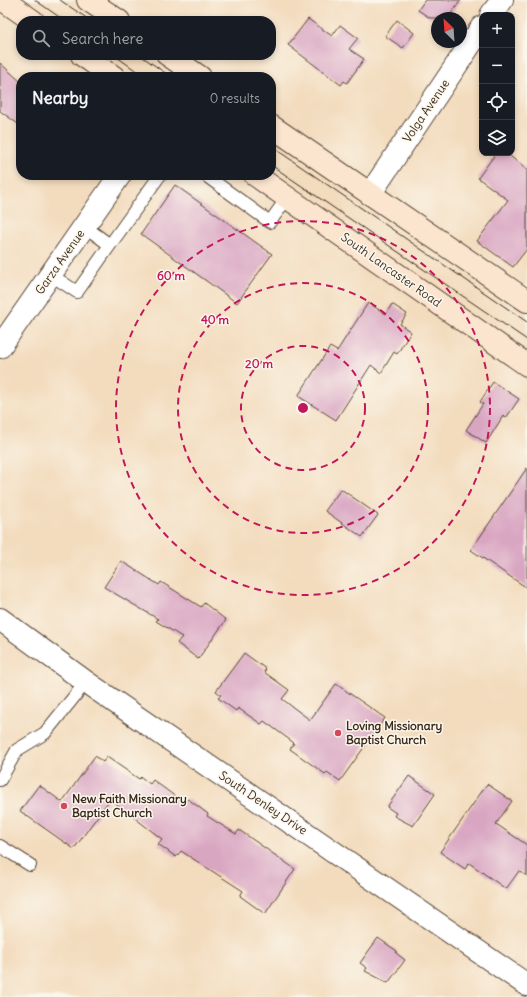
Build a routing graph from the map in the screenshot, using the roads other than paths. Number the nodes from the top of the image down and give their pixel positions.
1 (3, 0) edge
2 (88, 0) edge
3 (502, 0) edge
4 (493, 12) edge
5 (26, 16) edge
6 (112, 16) edge
7 (479, 31) edge
8 (89, 60) edge
9 (175, 60) edge
10 (107, 72) edge
11 (193, 72) edge
12 (276, 129) edge
13 (116, 180) edge
14 (156, 180) edge
15 (212, 180) edge
16 (261, 180) edge
17 (370, 194) junction
18 (287, 198) junction
19 (84, 226) junction
20 (110, 245) junction
21 (51, 275) junction
22 (527, 301) edge
23 (0, 347) edge
24 (527, 365) edge
25 (0, 619) edge
26 (86, 682) junction
27 (0, 780) edge
28 (0, 846) edge
29 (30, 865) dead end
30 (527, 985) edge

1 - 5 main road
2 - 6 main road
3 - 4 street
7 - 17 street, Volga Avenue
8 - 10 main road
9 - 11 main road
12 - 17 main road
13 - 19 street, Garza Avenue
14 - 20 lane
15 - 18 lane
16 - 18 main road, South Lancaster Road
17 - 22 main road
18 - 24 main road, South Lancaster Road
19 - 20 lane
19 - 21 street, Garza Avenue
20 - 21 lane
21 - 23 street, Garza Avenue
25 - 26 street, South Denley Drive
26 - 27 lane
26 - 30 street, South Denley Drive
28 - 29 lane

